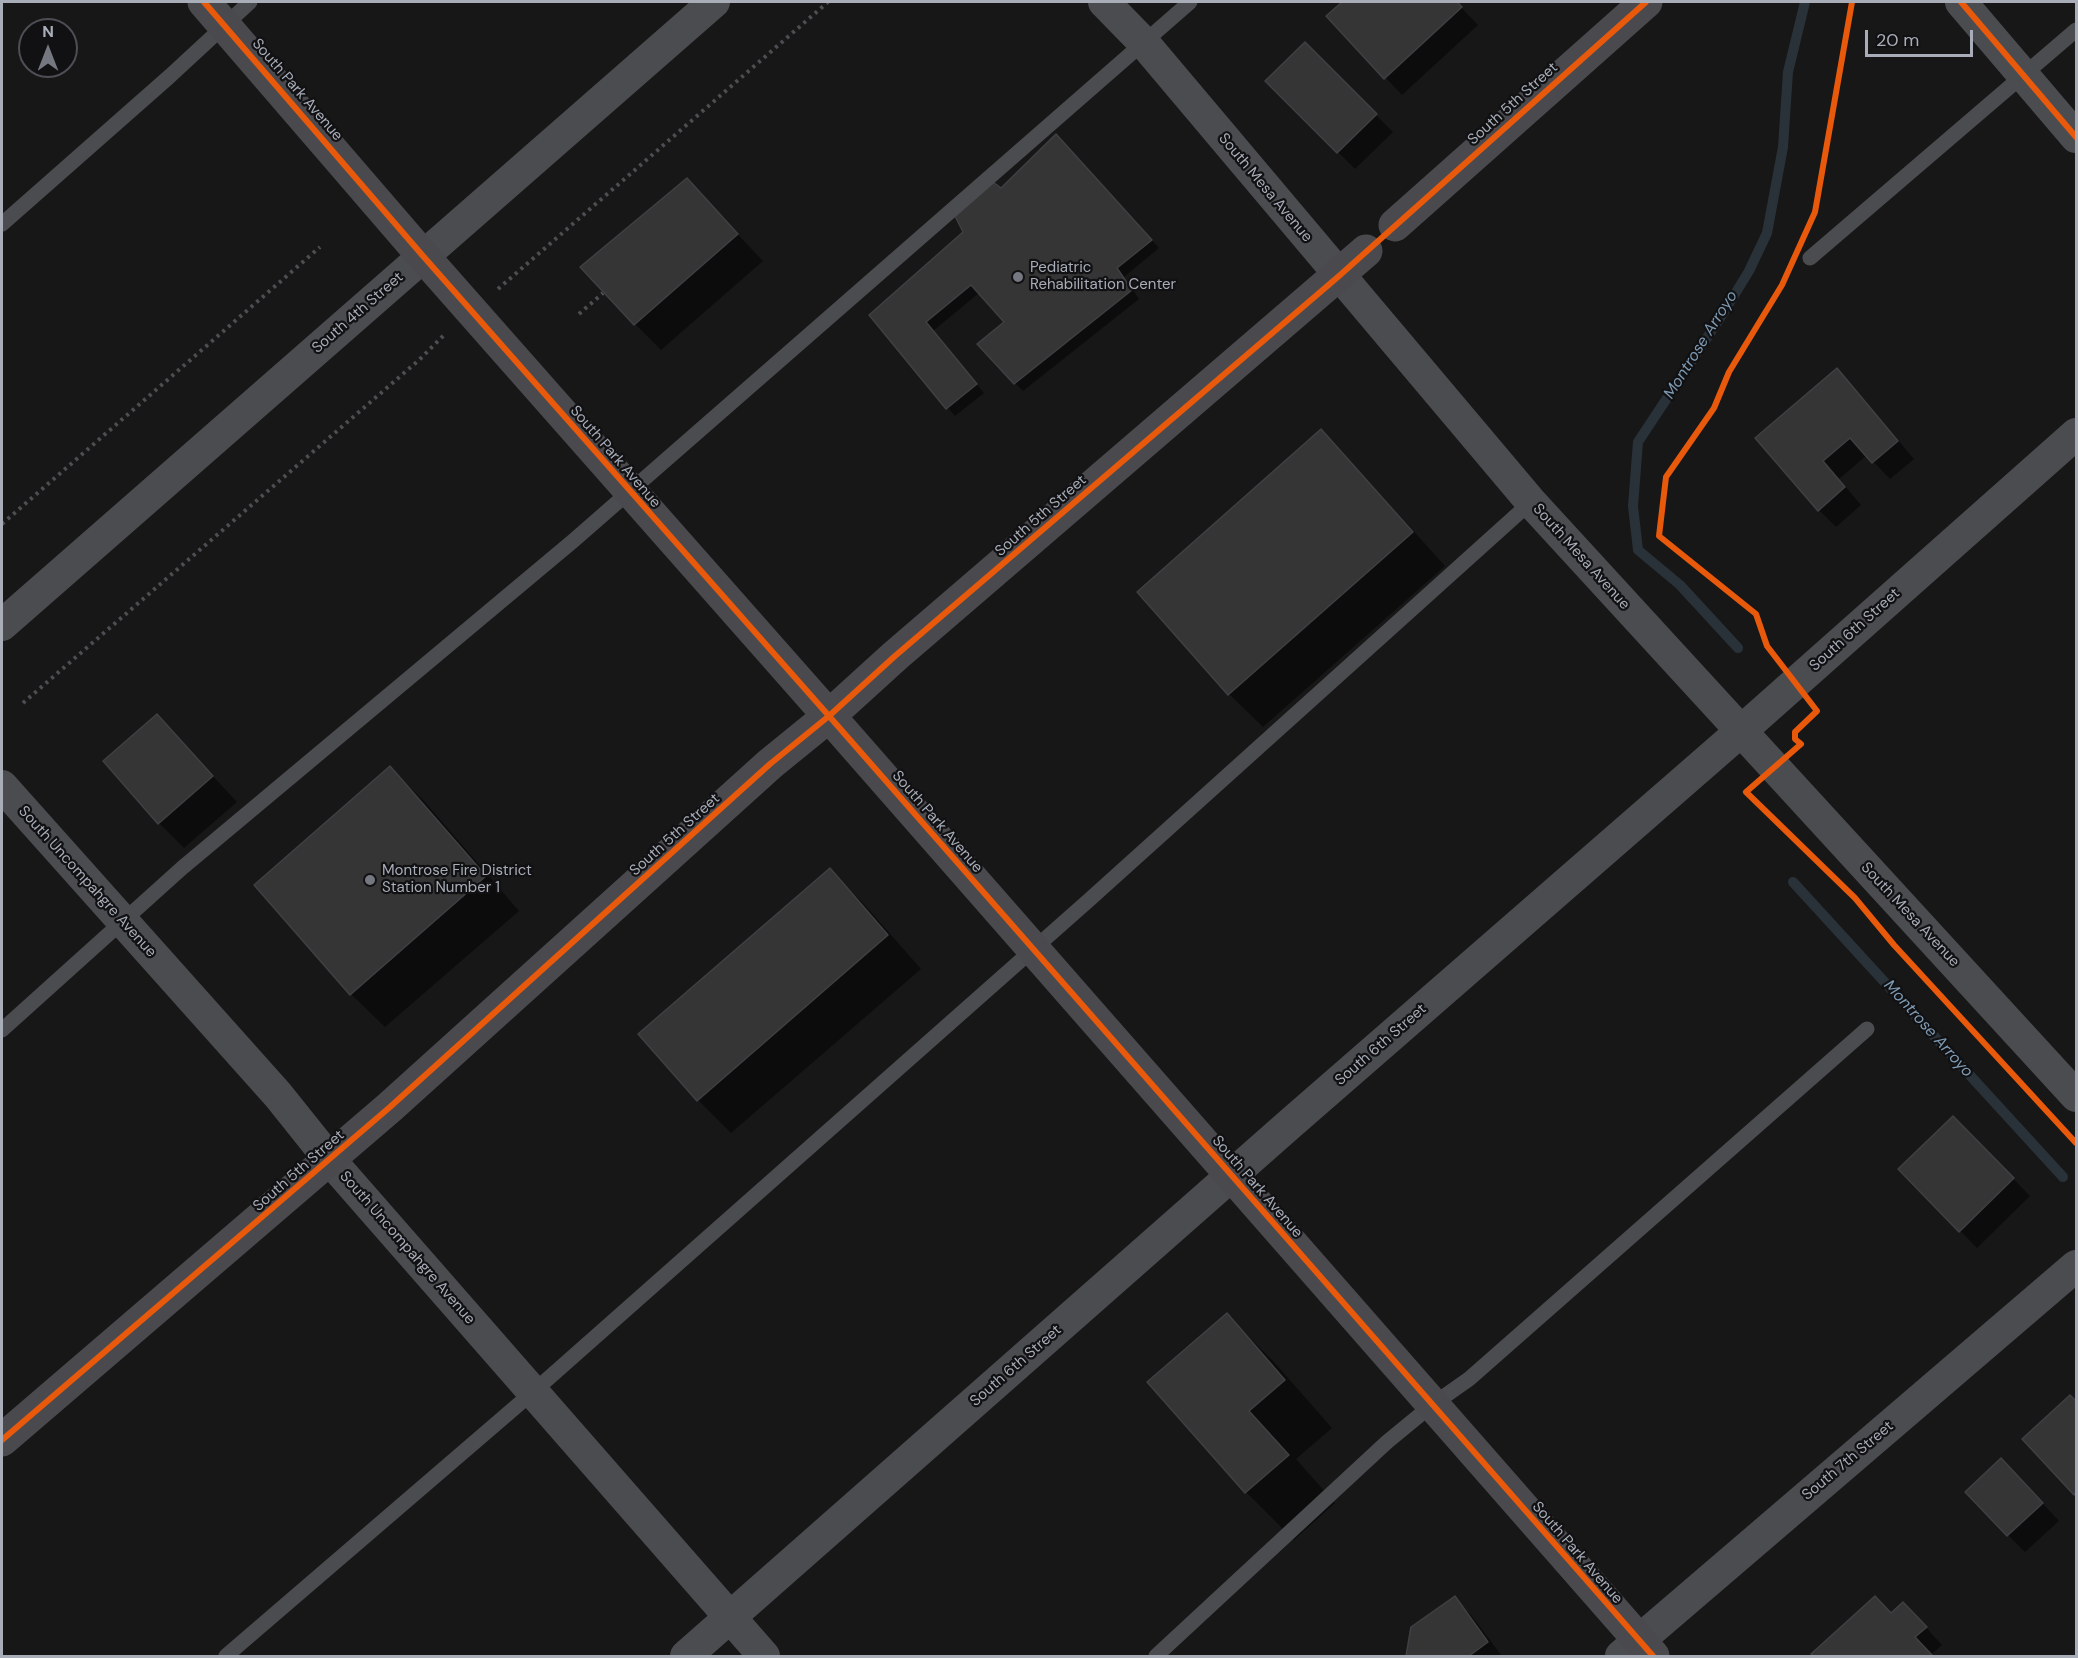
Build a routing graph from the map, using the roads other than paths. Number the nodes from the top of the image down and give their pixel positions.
1 (204, 2) edge
2 (250, 2) edge
3 (714, 2) edge
4 (1104, 2) edge
5 (1190, 2) edge
6 (1646, 2) edge
7 (1961, 2) edge
8 (225, 25) junction
9 (2076, 30) edge
10 (1144, 43) junction
11 (2024, 75) junction
12 (2076, 137) edge
13 (2, 224) edge
14 (1395, 225) dead end
15 (1366, 251) dead end
16 (423, 256) junction
17 (1810, 258) dead end
18 (1338, 276) junction
19 (2076, 434) edge
20 (629, 491) junction
21 (1531, 502) junction
22 (2, 625) edge
23 (829, 716) junction
24 (1740, 732) junction
25 (2, 786) edge
26 (123, 923) junction
27 (1033, 950) junction
28 (1867, 1029) dead end
29 (2, 1030) edge
30 (2076, 1096) edge
31 (330, 1160) junction
32 (1232, 1177) junction
33 (2076, 1266) edge
34 (533, 1392) junction
35 (1432, 1405) junction
36 (2, 1440) edge
37 (731, 1617) junction
38 (1637, 1651) edge
39 (226, 1656) edge
40 (686, 1656) edge
41 (764, 1656) edge
42 (1156, 1656) edge

1 - 8 street, South Park Avenue
2 - 8 lane
3 - 16 street, South 4th Street
4 - 10 street, South Mesa Avenue
5 - 10 lane
6 - 14 street, South 5th Street
7 - 11 street
8 - 13 lane
8 - 16 street, South Park Avenue
9 - 11 lane
10 - 18 street, South Mesa Avenue
10 - 20 lane
11 - 12 street
11 - 17 lane
15 - 18 street, South 5th Street
16 - 20 street, South Park Avenue
16 - 22 street, South 4th Street
18 - 21 street, South Mesa Avenue
18 - 23 street, South 5th Street
19 - 24 street, South 6th Street
20 - 23 street, South Park Avenue
20 - 26 lane
21 - 24 street, South Mesa Avenue
21 - 27 lane
23 - 27 street, South Park Avenue
23 - 31 street, South 5th Street
24 - 30 street, South Mesa Avenue
24 - 32 street, South 6th Street
25 - 26 street, South Uncompahgre Avenue
26 - 29 lane
26 - 31 street, South Uncompahgre Avenue
27 - 32 street, South Park Avenue
27 - 34 lane
28 - 35 lane
31 - 34 street, South Uncompahgre Avenue
31 - 36 street, South 5th Street
32 - 35 street, South Park Avenue
32 - 37 street, South 6th Street
33 - 38 street, South 7th Street
34 - 37 street, South Uncompahgre Avenue
34 - 39 lane
35 - 38 street, South Park Avenue
35 - 42 lane
37 - 40 street, South 6th Street
37 - 41 street, South Uncompahgre Avenue

